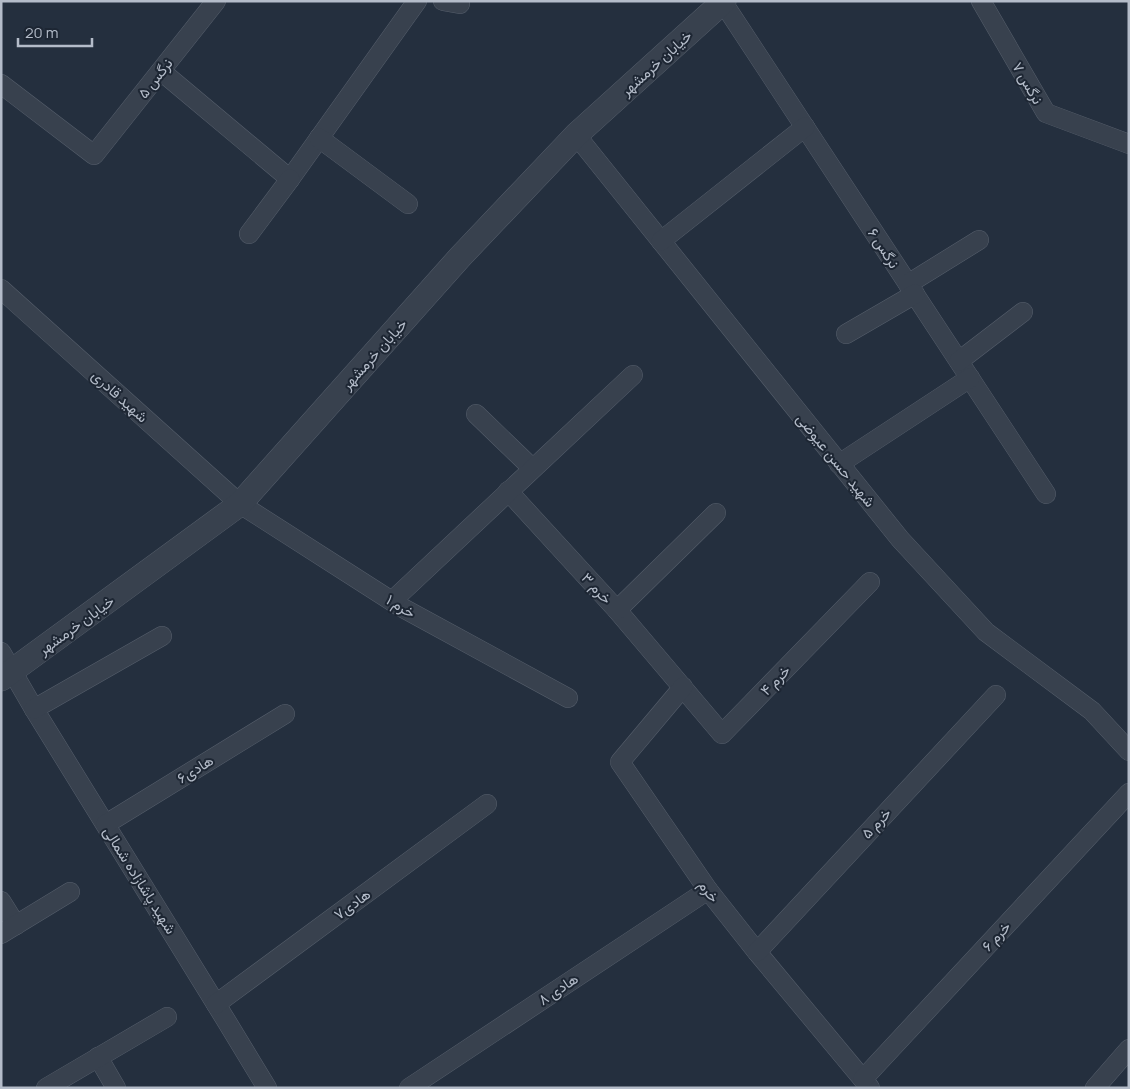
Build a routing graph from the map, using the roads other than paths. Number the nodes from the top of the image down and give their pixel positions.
1 (216, 1) edge
2 (417, 1) edge
3 (723, 1) edge
4 (981, 1) edge
5 (161, 71) junction
6 (1, 84) edge
7 (805, 126) junction
8 (576, 135) junction
9 (319, 138) junction
10 (1129, 144) edge
11 (290, 179) junction
12 (408, 204) dead end
13 (249, 234) dead end
14 (979, 240) dead end
15 (661, 241) junction
16 (1, 289) edge
17 (911, 289) junction
18 (1023, 312) dead end
19 (846, 334) dead end
20 (959, 362) junction
21 (632, 375) dead end
22 (970, 378) junction
23 (476, 414) dead end
24 (839, 464) junction
25 (532, 468) junction
26 (508, 491) junction
27 (1046, 494) dead end
28 (240, 504) junction
29 (716, 513) dead end
30 (870, 582) dead end
31 (392, 601) junction
32 (617, 610) junction
33 (162, 636) dead end
34 (5, 668) edge
35 (683, 687) junction
36 (996, 695) dead end
37 (568, 698) dead end
38 (34, 708) junction
39 (285, 714) dead end
40 (1129, 751) edge
41 (1129, 793) edge
42 (488, 804) dead end
43 (106, 824) junction
44 (708, 890) junction
45 (70, 892) dead end
46 (1, 901) edge
47 (8, 930) edge
48 (757, 952) junction
49 (216, 1004) junction
50 (167, 1017) dead end
51 (1129, 1049) edge
52 (98, 1057) junction
53 (866, 1084) edge
54 (46, 1088) edge
55 (116, 1088) edge
56 (267, 1088) edge
57 (409, 1088) edge
58 (1095, 1088) edge

1 - 5 street, نرگس ۵
2 - 9 street
3 - 7 street, نرگس ۶
3 - 8 street, خیابان خرمشهر
4 - 10 street, نرگس ۷
5 - 6 street, نرگس ۵
5 - 11 street
7 - 15 street
7 - 17 street, نرگس ۶
8 - 15 street, شهید حسن عیوضی
8 - 28 street, خیابان خرمشهر
9 - 11 street
9 - 12 street
11 - 13 street
14 - 17 street
15 - 24 street, شهید حسن عیوضی
16 - 28 street, شهید قادری
17 - 19 street
17 - 20 street, نرگس ۶
18 - 20 street
20 - 22 street, نرگس ۶
21 - 25 street
22 - 24 street
22 - 27 street, نرگس ۶
23 - 25 street
24 - 40 street, شهید حسن عیوضی
25 - 26 street
26 - 31 street
26 - 32 street, خرم ۳
28 - 31 street, خرم ۱
28 - 34 street, خیابان خرمشهر
29 - 32 street
30 - 35 street, خرم ۴
31 - 37 street, خرم ۱
32 - 35 street, خرم ۳
33 - 38 street
34 - 38 street, شهید پاشازاده شمالی
35 - 44 street, خرم
36 - 48 street, خرم ۵
38 - 43 street, شهید پاشازاده شمالی
39 - 43 street, هادی۶
41 - 53 street, خرم ۶
42 - 49 street, هادی۷
43 - 49 street, شهید پاشازاده شمالی
44 - 48 street, خرم
44 - 57 street, هادی ۸
45 - 47 street
46 - 47 street
48 - 53 street, خرم
49 - 56 street, شهید پاشازاده شمالی
50 - 52 street
51 - 58 street
52 - 54 street
52 - 55 street

